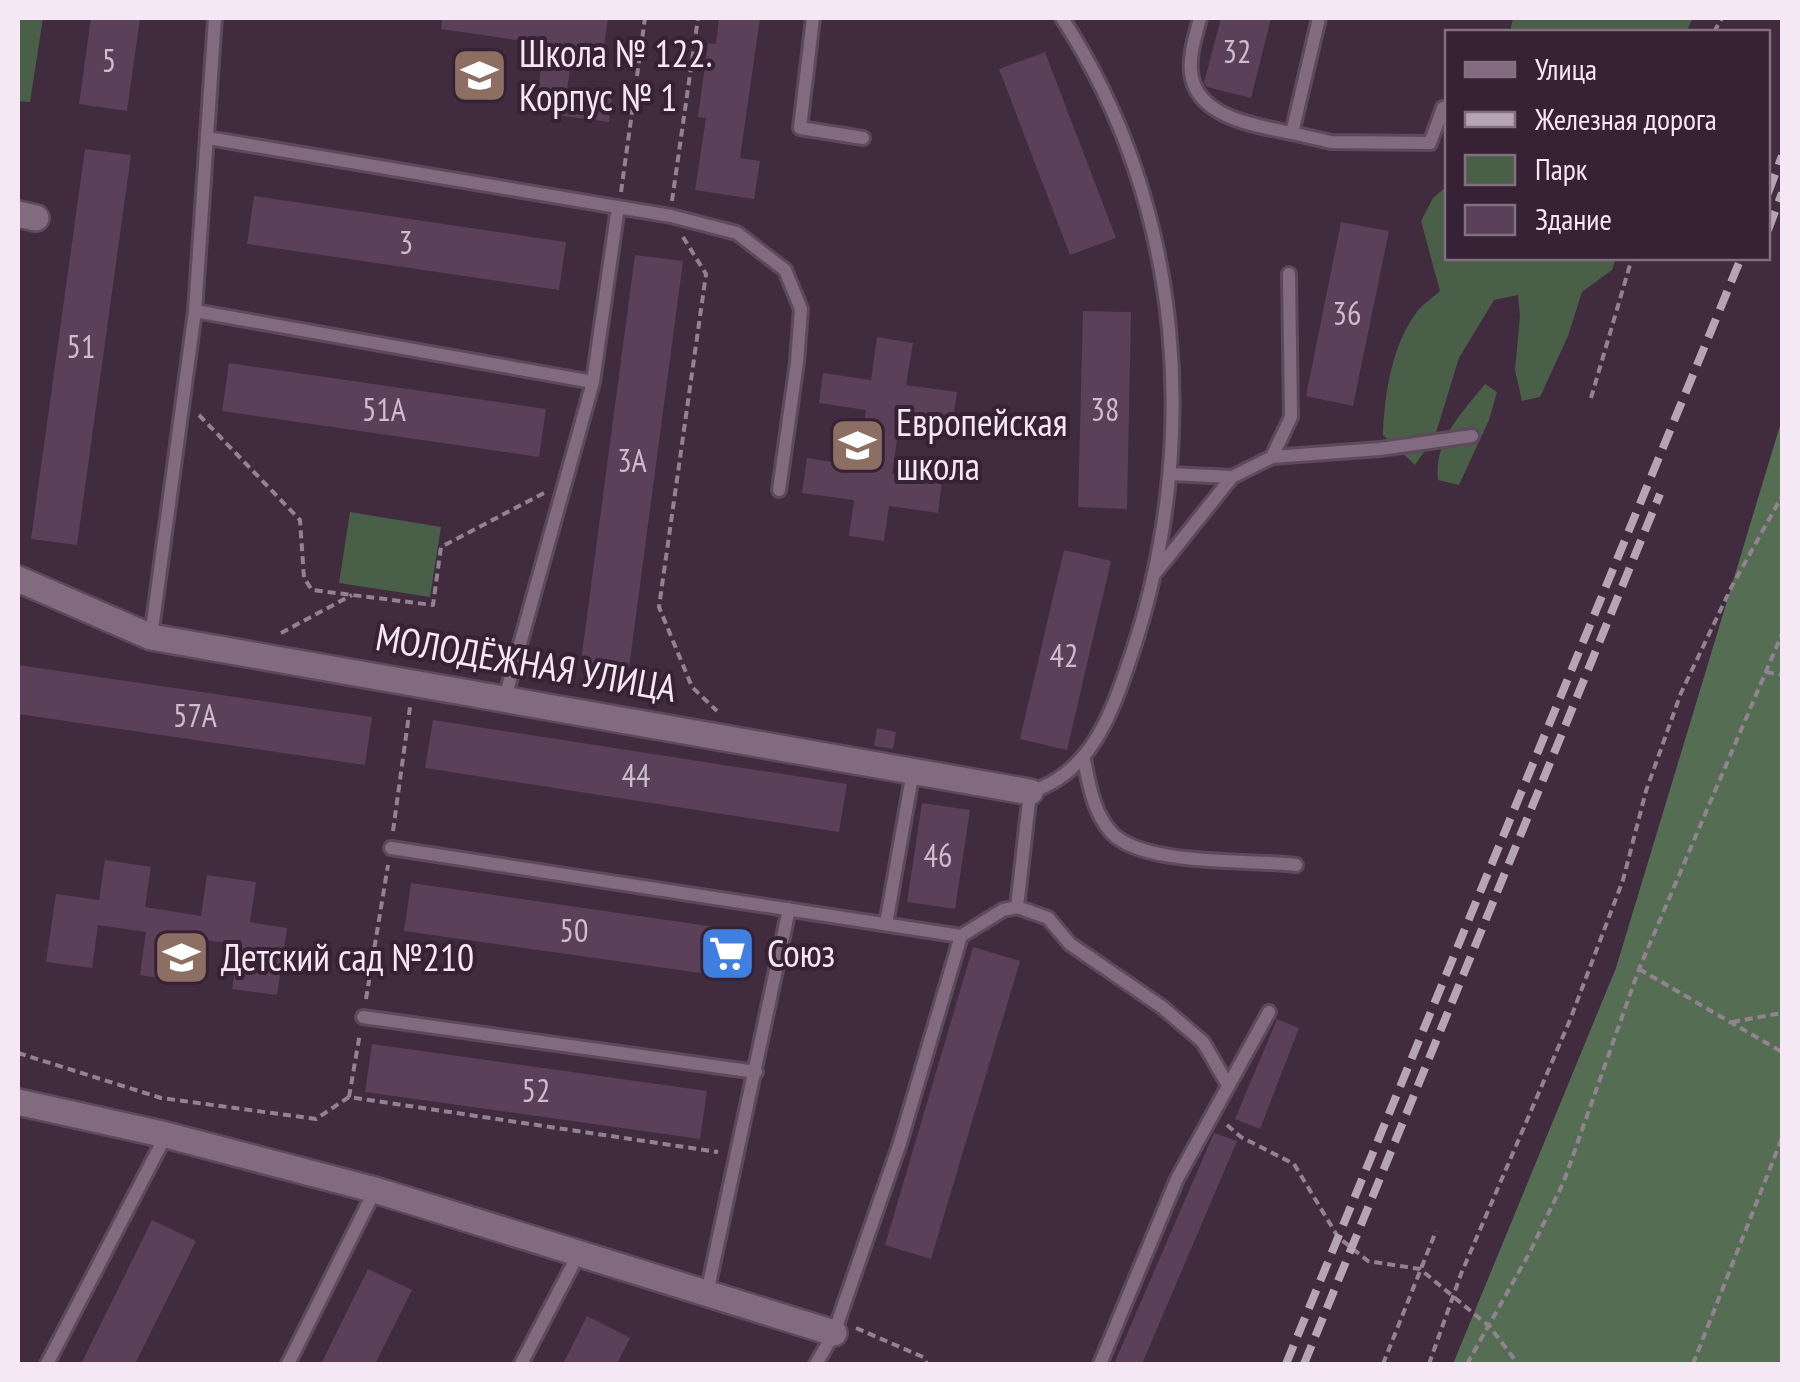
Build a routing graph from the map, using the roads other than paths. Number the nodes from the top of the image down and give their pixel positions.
1 (215, 18) edge
2 (812, 18) edge
3 (1062, 18) edge
4 (1200, 18) edge
5 (1318, 18) edge
6 (1442, 108) dead end
7 (1292, 133) junction
8 (208, 138) junction
9 (863, 138) dead end
10 (618, 207) junction
11 (1288, 274) dead end
12 (195, 311) junction
13 (593, 382) junction
14 (1472, 436) dead end
15 (1272, 457) junction
16 (1170, 474) junction
17 (1232, 477) junction
18 (778, 490) dead end
19 (1154, 574) junction
20 (18, 579) edge
21 (151, 637) junction
22 (504, 698) junction
23 (1084, 760) junction
24 (913, 771) junction
25 (1030, 792) junction
26 (391, 848) road end
27 (1296, 864) dead end
28 (1017, 907) junction
29 (789, 909) junction
30 (886, 924) junction
31 (961, 936) junction
32 (1270, 1012) dead end
33 (363, 1017) road end
34 (756, 1072) junction
35 (1228, 1086) junction
36 (18, 1102) edge
37 (166, 1135) junction
38 (375, 1190) junction
39 (579, 1253) junction
40 (707, 1292) junction
41 (836, 1327) junction
42 (48, 1364) edge
43 (288, 1364) edge
44 (520, 1364) edge
45 (816, 1364) edge
46 (1100, 1364) edge

1 - 8 lane
2 - 9 lane
3 - 16 lane
4 - 7 lane
5 - 7 lane
6 - 7 lane
8 - 10 lane
8 - 12 lane
10 - 13 lane
10 - 18 lane
11 - 15 lane
12 - 13 lane
12 - 21 lane
13 - 22 lane
14 - 15 lane
15 - 17 lane
16 - 17 lane
16 - 19 lane
17 - 19 lane
19 - 23 lane
20 - 21 street, МОЛОДЁЖНАЯ УЛИЦА
21 - 22 street, МОЛОДЁЖНАЯ УЛИЦА
22 - 24 street, МОЛОДЁЖНАЯ УЛИЦА
23 - 25 lane
23 - 27 lane
24 - 25 street, МОЛОДЁЖНАЯ УЛИЦА
24 - 30 lane
25 - 28 lane
26 - 29 lane
28 - 31 lane
28 - 35 lane
29 - 30 lane
29 - 34 lane
30 - 31 lane
31 - 41 lane
32 - 35 lane
33 - 34 lane
34 - 40 lane
35 - 46 lane
36 - 37 street
37 - 38 street
37 - 42 lane
38 - 39 street
38 - 43 lane
39 - 40 street
39 - 44 lane
40 - 41 street
41 - 45 lane

